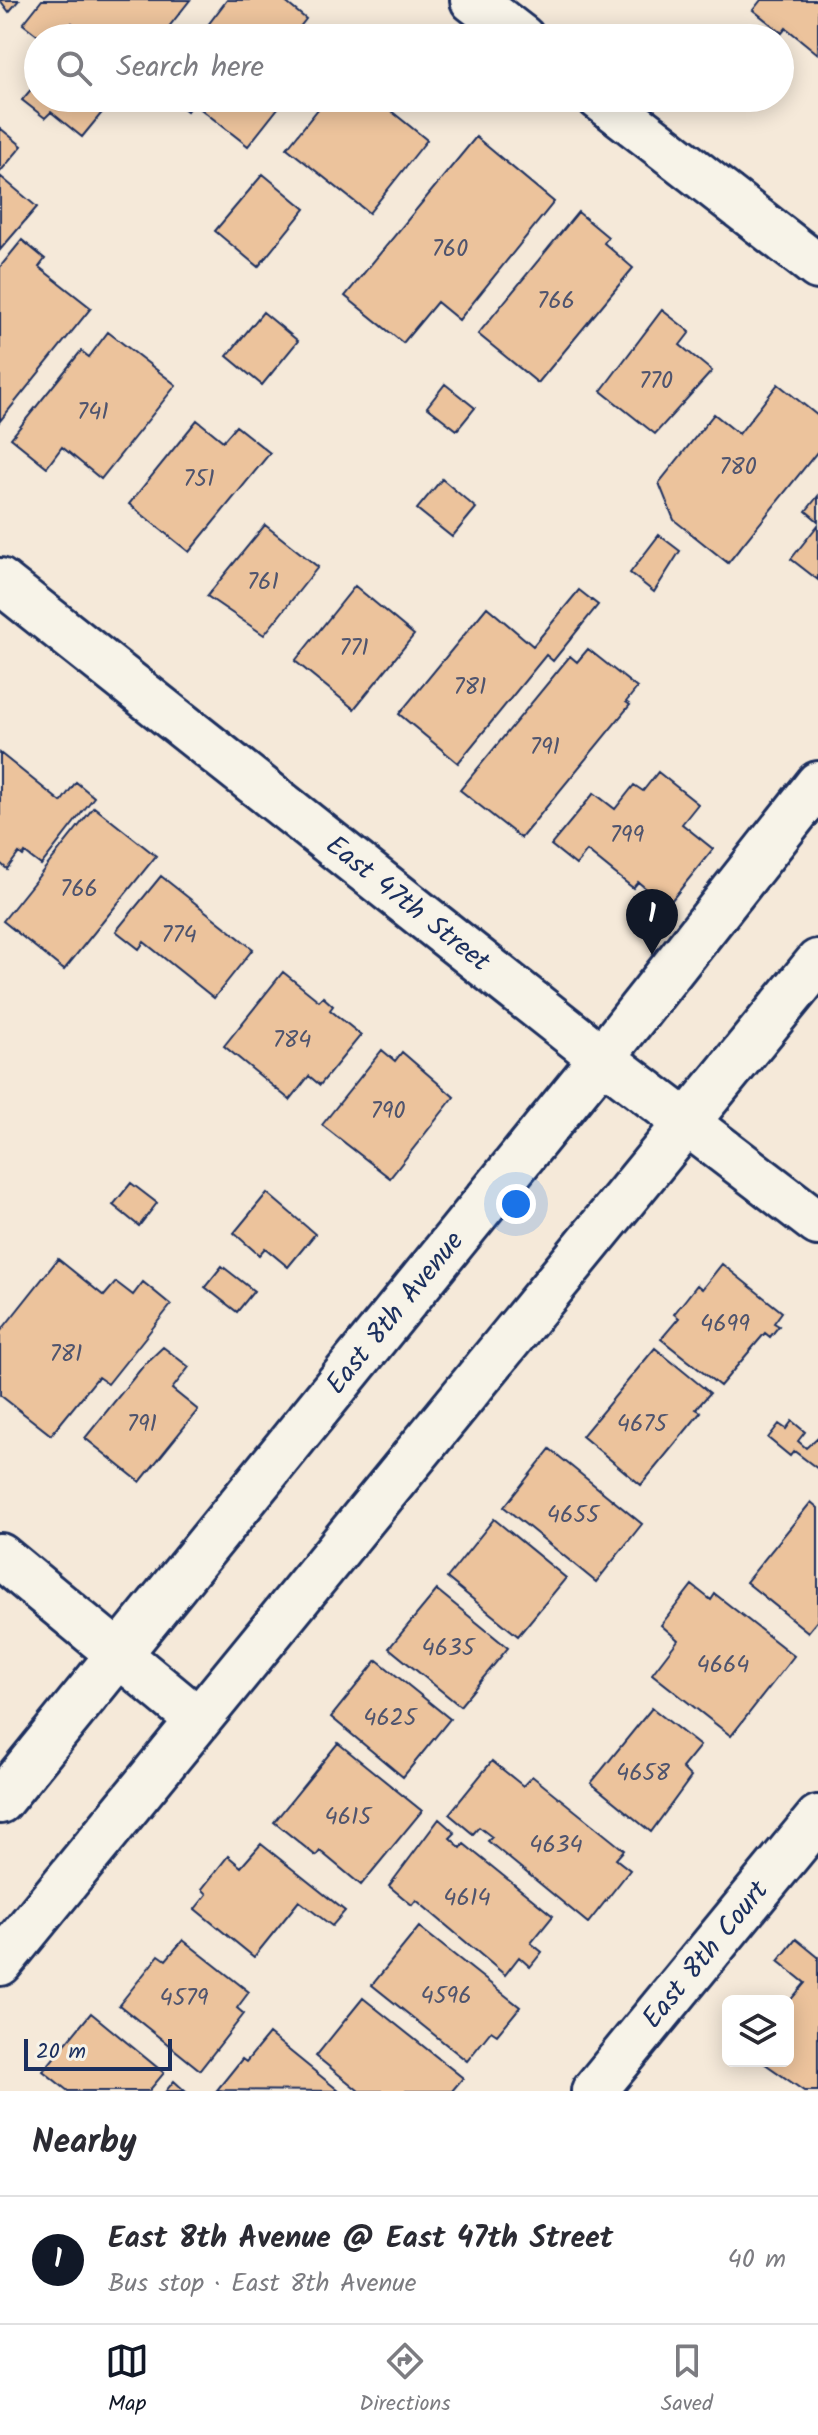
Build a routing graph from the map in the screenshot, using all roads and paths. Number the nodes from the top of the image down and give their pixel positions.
1 (473, 0) edge
2 (504, 24) edge
3 (618, 112) edge
4 (818, 267) edge
5 (0, 581) edge
6 (818, 784) edge
7 (818, 962) edge
8 (602, 1058) junction
9 (686, 1121) junction
10 (818, 1223) edge
11 (0, 1556) edge
12 (121, 1653) junction
13 (197, 1719) junction
14 (0, 1801) edge
15 (818, 1818) edge
16 (0, 1963) edge
17 (594, 2091) edge

1 - 2 main road
3 - 4 main road
5 - 8 main road, East 47th Street
6 - 8 main road, East 8th Avenue
7 - 9 main road
8 - 9 main road, East 47th Street
8 - 12 main road, East 8th Avenue
9 - 10 main road, East 47th Street
9 - 13 main road
11 - 12 main road
12 - 13 main road
12 - 14 main road, East 8th Avenue
13 - 16 main road
15 - 17 main road, East 8th Court

